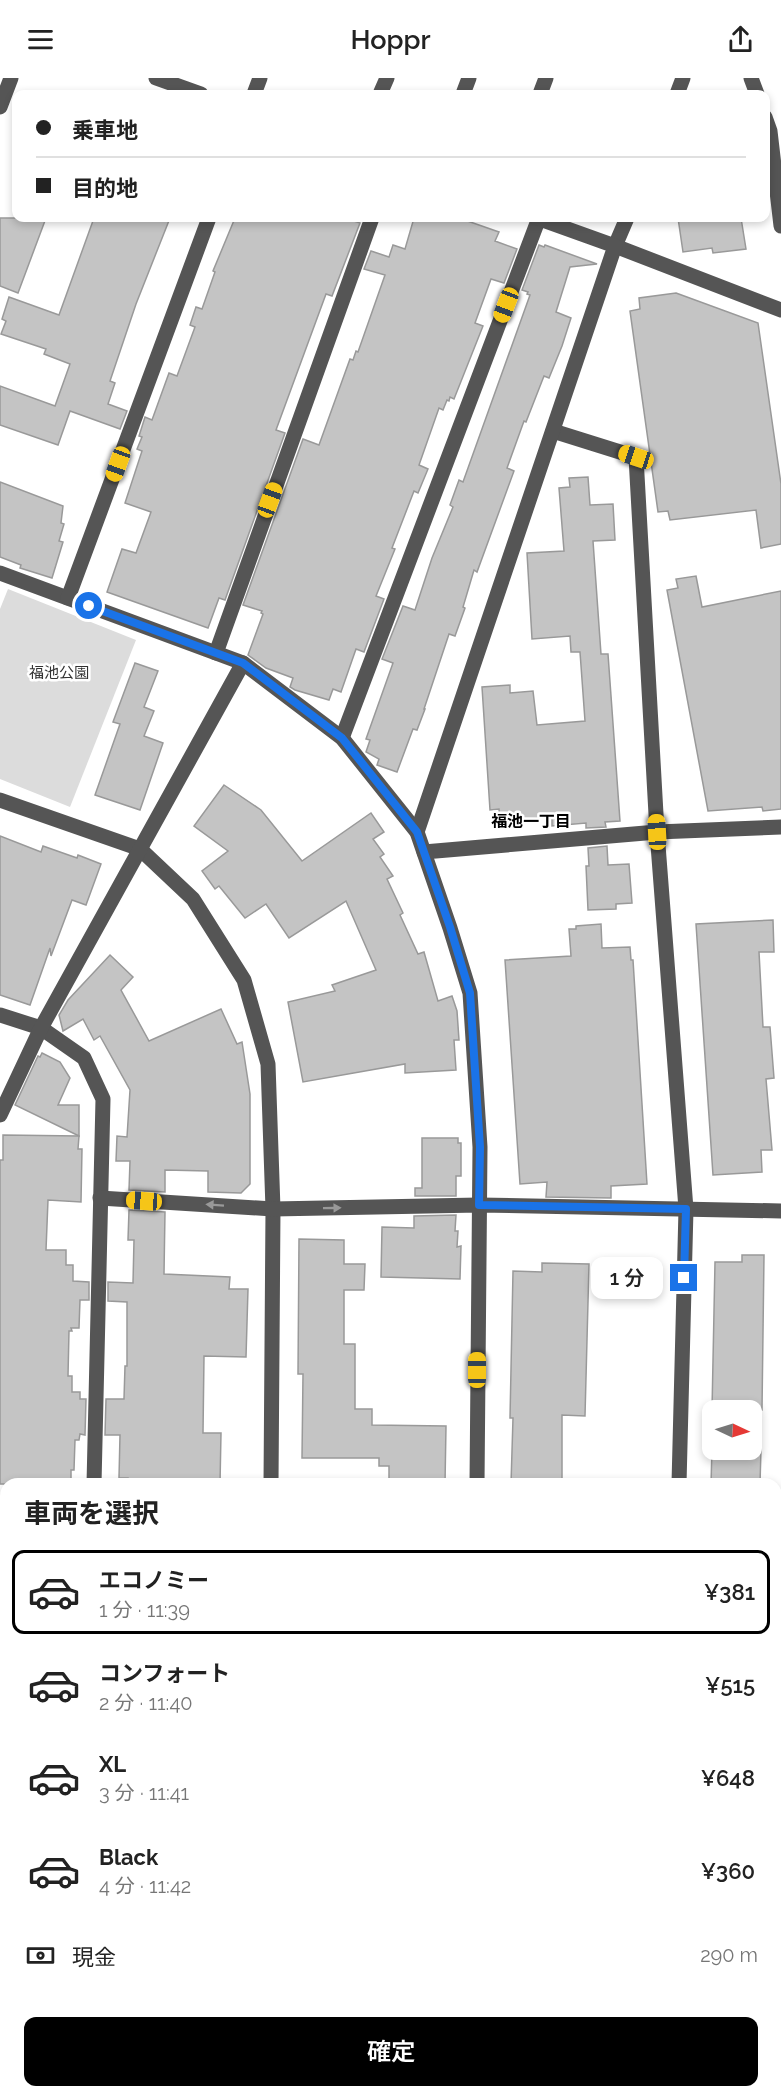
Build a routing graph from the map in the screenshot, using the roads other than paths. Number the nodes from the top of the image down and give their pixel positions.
1 (11, 78) edge
2 (156, 78) edge
3 (190, 90) edge
4 (0, 107) edge
5 (770, 131) edge
6 (208, 222) edge
7 (371, 222) edge
8 (536, 222) edge
9 (549, 222) edge
10 (625, 222) edge
11 (781, 226) edge
12 (615, 246) junction
13 (781, 310) edge
14 (553, 431) junction
15 (0, 573) edge
16 (68, 598) junction
17 (216, 653) junction
18 (243, 663) junction
19 (342, 738) junction
20 (0, 800) edge
21 (781, 827) edge
22 (417, 832) junction
23 (657, 832) junction
24 (140, 849) junction
25 (424, 852) junction
26 (0, 1015) edge
27 (41, 1028) junction
28 (0, 1115) edge
29 (100, 1198) junction
30 (479, 1205) junction
31 (273, 1209) junction
32 (686, 1209) junction
33 (781, 1211) edge
34 (94, 1478) edge
35 (270, 1478) edge
36 (477, 1478) edge
37 (679, 1478) edge

1 - 4 street
2 - 3 street
5 - 11 street
6 - 16 street
7 - 17 street
8 - 19 street
9 - 12 street
10 - 12 street
12 - 13 street
12 - 14 street
14 - 22 street
14 - 23 street
15 - 16 street
16 - 17 street
17 - 18 street
18 - 19 street
18 - 24 street
19 - 22 street
20 - 24 street
21 - 23 street
22 - 25 street
23 - 25 street
23 - 32 street
24 - 27 street
24 - 31 street
25 - 30 street
26 - 27 street
27 - 28 street
27 - 29 street
31 -> 29 street
29 - 34 street
31 -> 30 street
30 - 32 street
30 - 36 street
31 - 35 street
32 - 33 street
32 - 37 street

